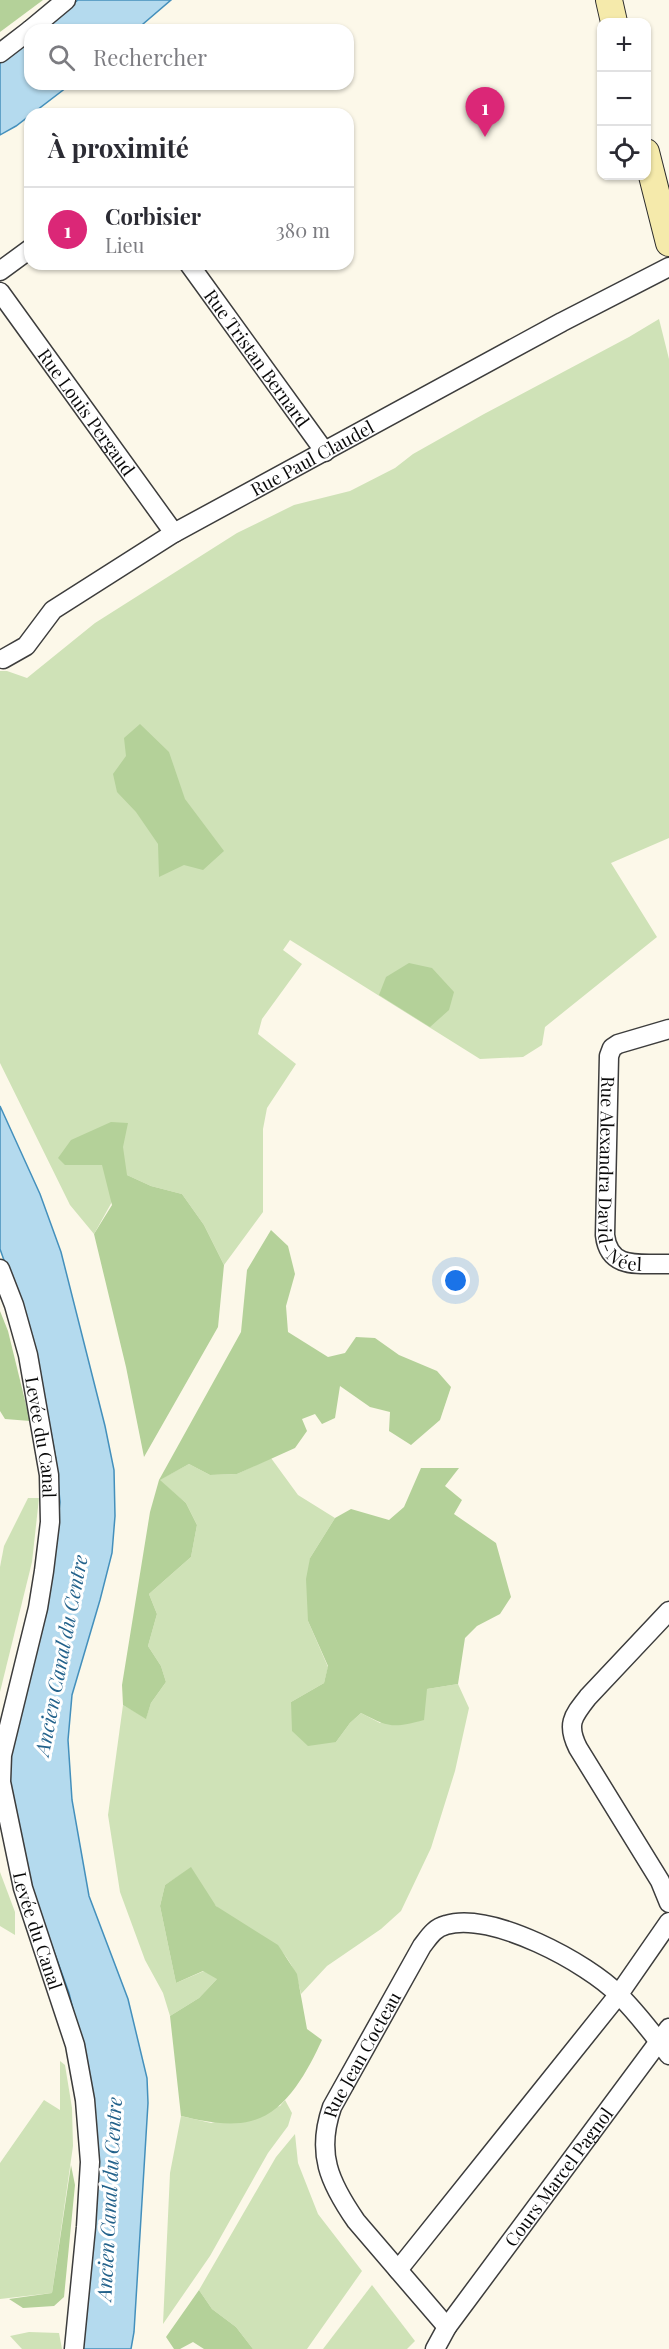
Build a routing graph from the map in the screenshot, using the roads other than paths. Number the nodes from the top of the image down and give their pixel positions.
1 (66, 0) edge
2 (609, 0) edge
3 (613, 18) edge
4 (37, 24) edge
5 (24, 35) edge
6 (0, 53) edge
7 (651, 172) edge
8 (669, 243) edge
9 (24, 253) edge
10 (669, 267) edge
11 (193, 270) edge
12 (0, 271) edge
13 (0, 292) edge
14 (325, 452) junction
15 (174, 533) junction
16 (3, 659) dead end
17 (669, 1029) edge
18 (669, 1264) edge
19 (0, 1269) edge
20 (669, 1611) edge
21 (669, 1903) edge
22 (669, 1922) edge
23 (619, 1994) junction
24 (666, 2041) edge
25 (398, 2270) junction
26 (447, 2327) junction
27 (74, 2349) edge
28 (435, 2349) edge

1 - 4 street
2 - 3 main road
5 - 6 street
7 - 8 main road
9 - 12 street
10 - 14 street, Rue Paul Claudel
11 - 14 street, Rue Tristan Bernard
13 - 15 street, Rue Louis Pergaud
14 - 15 street, Rue Paul Claudel
15 - 16 street, Rue Paul Claudel
17 - 18 street, Rue Alexandra David-Néel
19 - 27 street, Levée du Canal
20 - 21 street
22 - 23 street
23 - 24 street, Rue Jean Cocteau
23 - 25 street
23 - 25 street, Rue Jean Cocteau
24 - 26 street, Cours Marcel Pagnol
25 - 26 street, Rue Jean Cocteau
26 - 28 street

